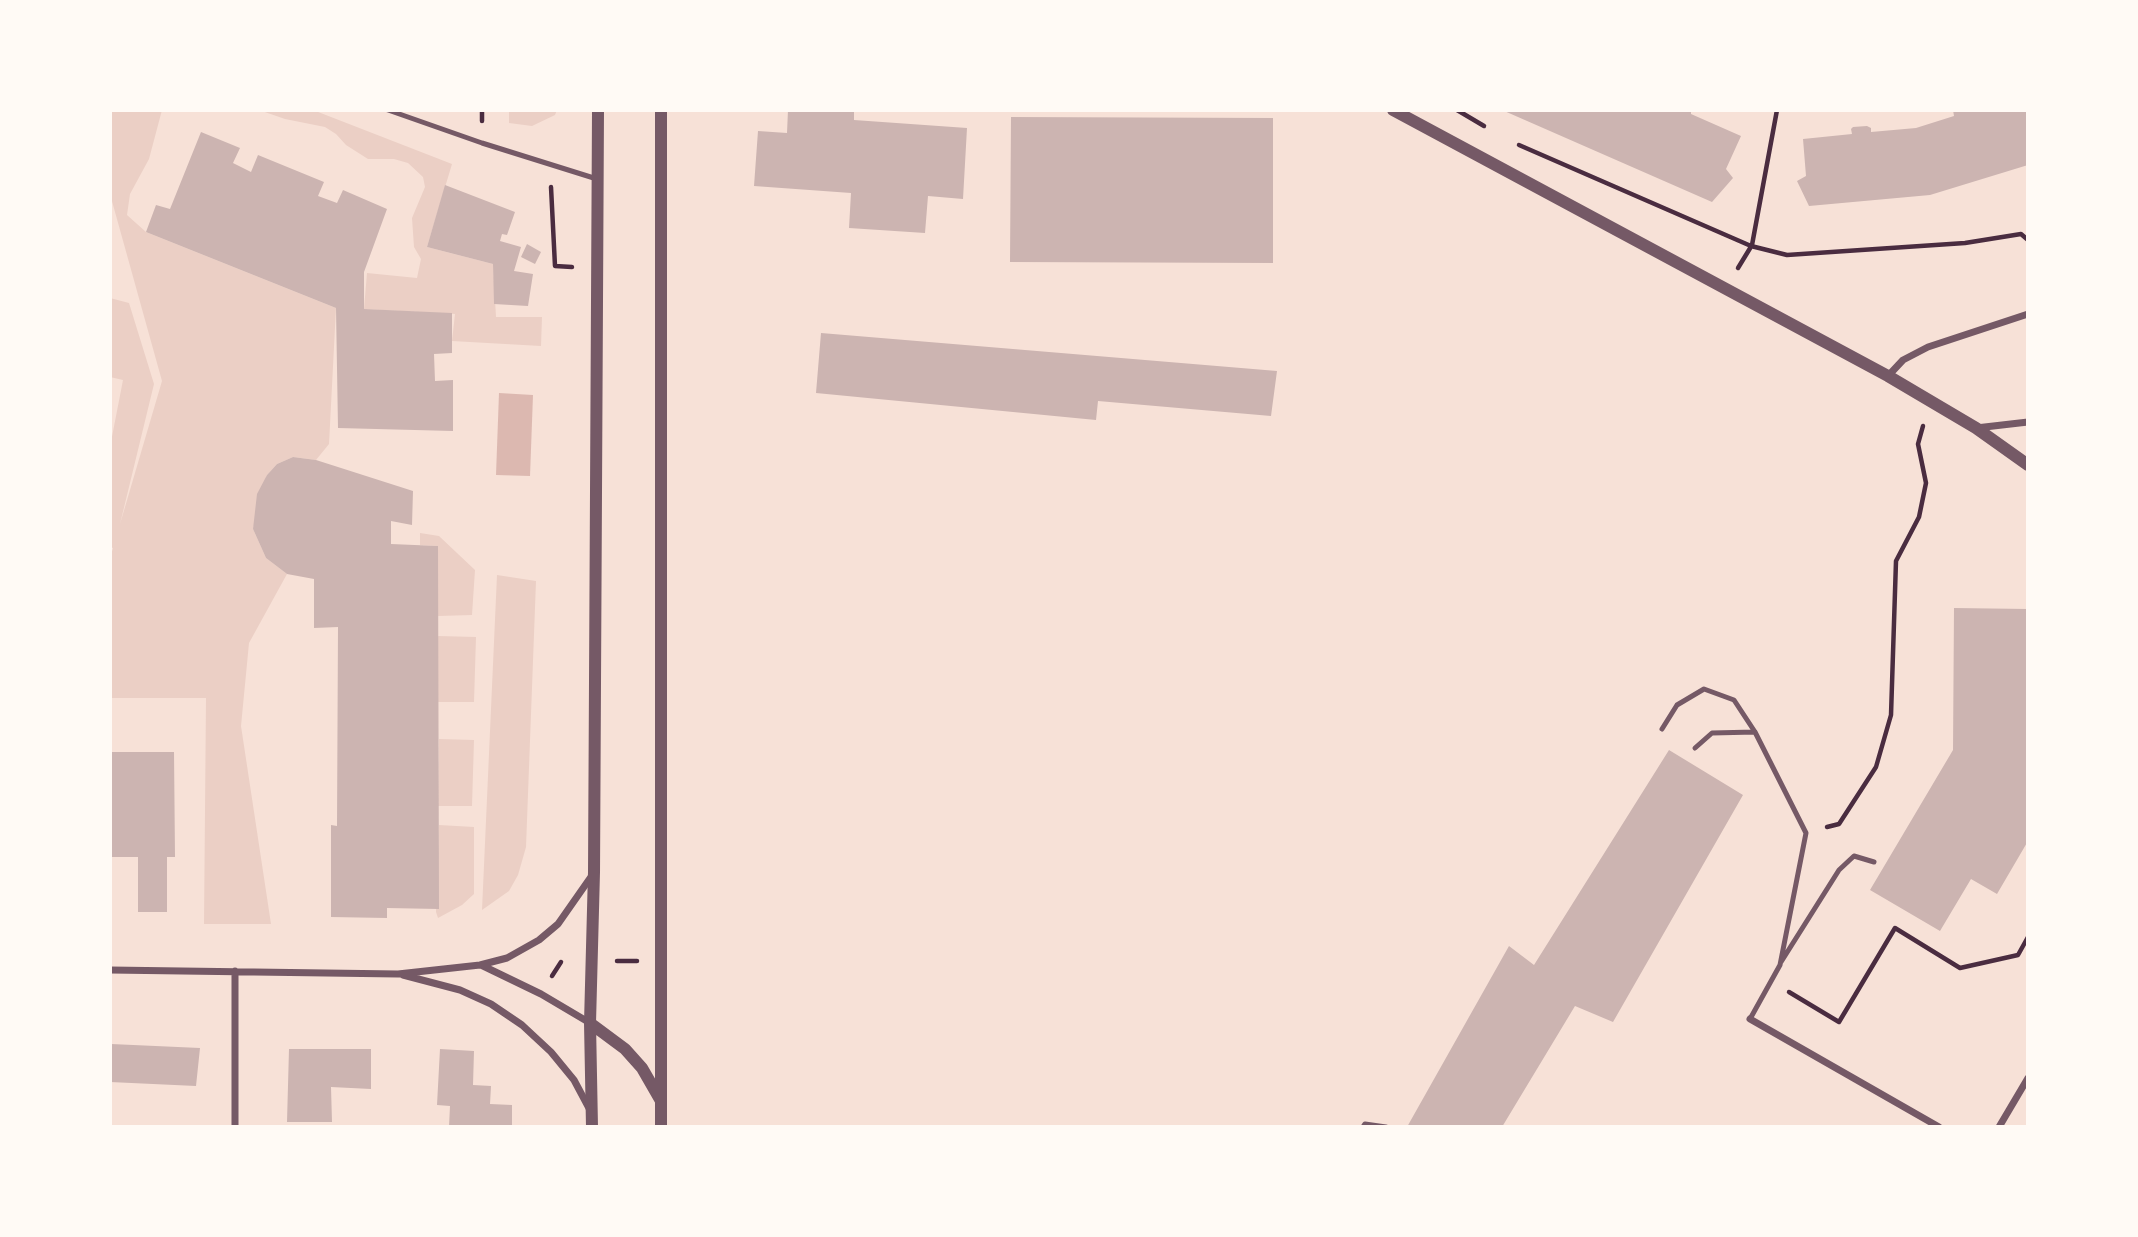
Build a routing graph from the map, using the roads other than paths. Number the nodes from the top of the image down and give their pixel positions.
1 (388, 110) edge
2 (598, 110) edge
3 (662, 110) edge
4 (1393, 110) edge
5 (597, 179) junction
6 (2028, 314) edge
7 (1888, 376) junction
8 (2028, 422) edge
9 (1976, 428) junction
10 (2028, 465) edge
11 (1662, 729) dead end
12 (1755, 732) junction
13 (1695, 748) dead end
14 (1874, 862) dead end
15 (594, 872) junction
16 (480, 965) junction
17 (1780, 965) junction
18 (110, 970) edge
19 (236, 971) junction
20 (398, 974) junction
21 (1750, 1019) joint
22 (590, 1023) junction
23 (2028, 1078) edge
24 (661, 1101) junction
25 (592, 1121) edge
26 (235, 1127) edge
27 (661, 1127) edge
28 (1363, 1127) edge
29 (1386, 1127) edge
30 (1939, 1127) edge
31 (1999, 1127) edge

1 - 5 lane
2 - 5 street
3 - 24 street
4 - 7 street
5 - 15 street
6 - 7 street
7 - 9 street
8 - 9 street
9 - 10 street
11 - 12 lane
12 - 13 lane
12 - 17 lane
14 - 17 lane
15 - 16 street
15 - 22 street
16 - 20 street
16 - 22 street
17 - 21 lane
18 - 19 street
19 - 20 street
19 - 26 street
20 - 25 street
21 - 30 street
22 - 24 street
22 - 25 street
23 - 31 street
24 - 27 street
28 - 29 lane

